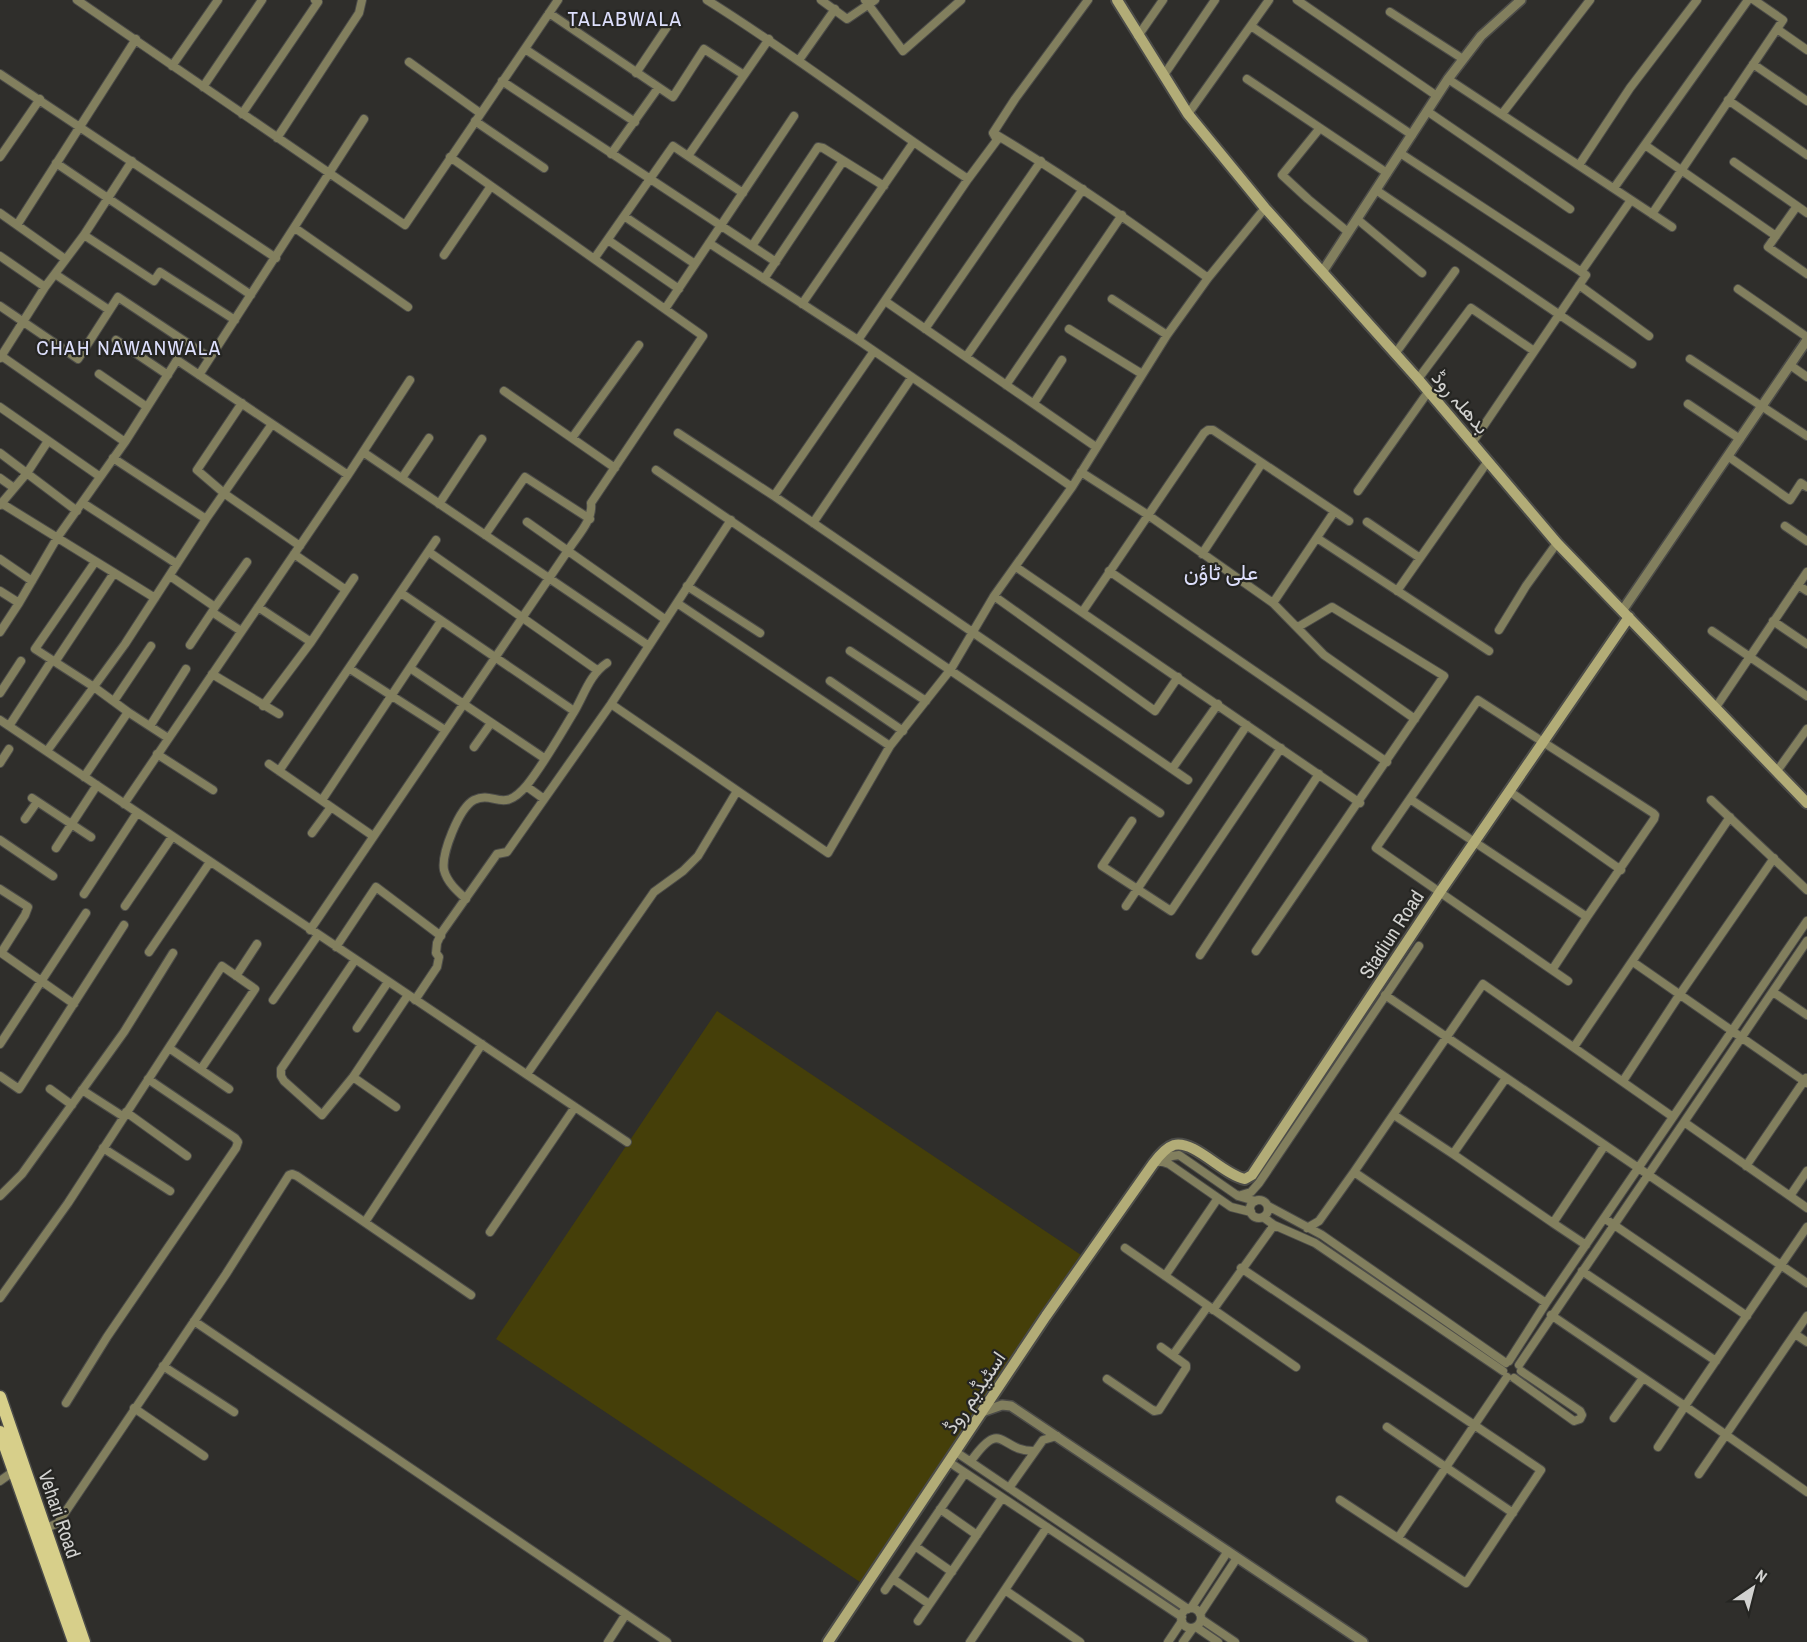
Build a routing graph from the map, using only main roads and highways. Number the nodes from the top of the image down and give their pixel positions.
1 (1117, 0) edge
2 (1626, 614) junction
3 (1807, 803) edge
4 (1156, 1163) joint
5 (0, 1397) edge
6 (0, 1432) edge
7 (19, 1470) junction
8 (74, 1642) edge
9 (84, 1642) edge
10 (828, 1642) edge

1 - 2 main road, بدھلہ روڈ
2 - 3 main road, بدھلہ روڈ
2 - 4 main road, Stadiun Road
4 - 10 main road, اسٹیڈیم روڈ
5 - 7 main road, Vehari Road
6 - 7 main road, Vehari Road
7 - 8 main road, Vehari Road
7 - 9 main road, Vehari Road

